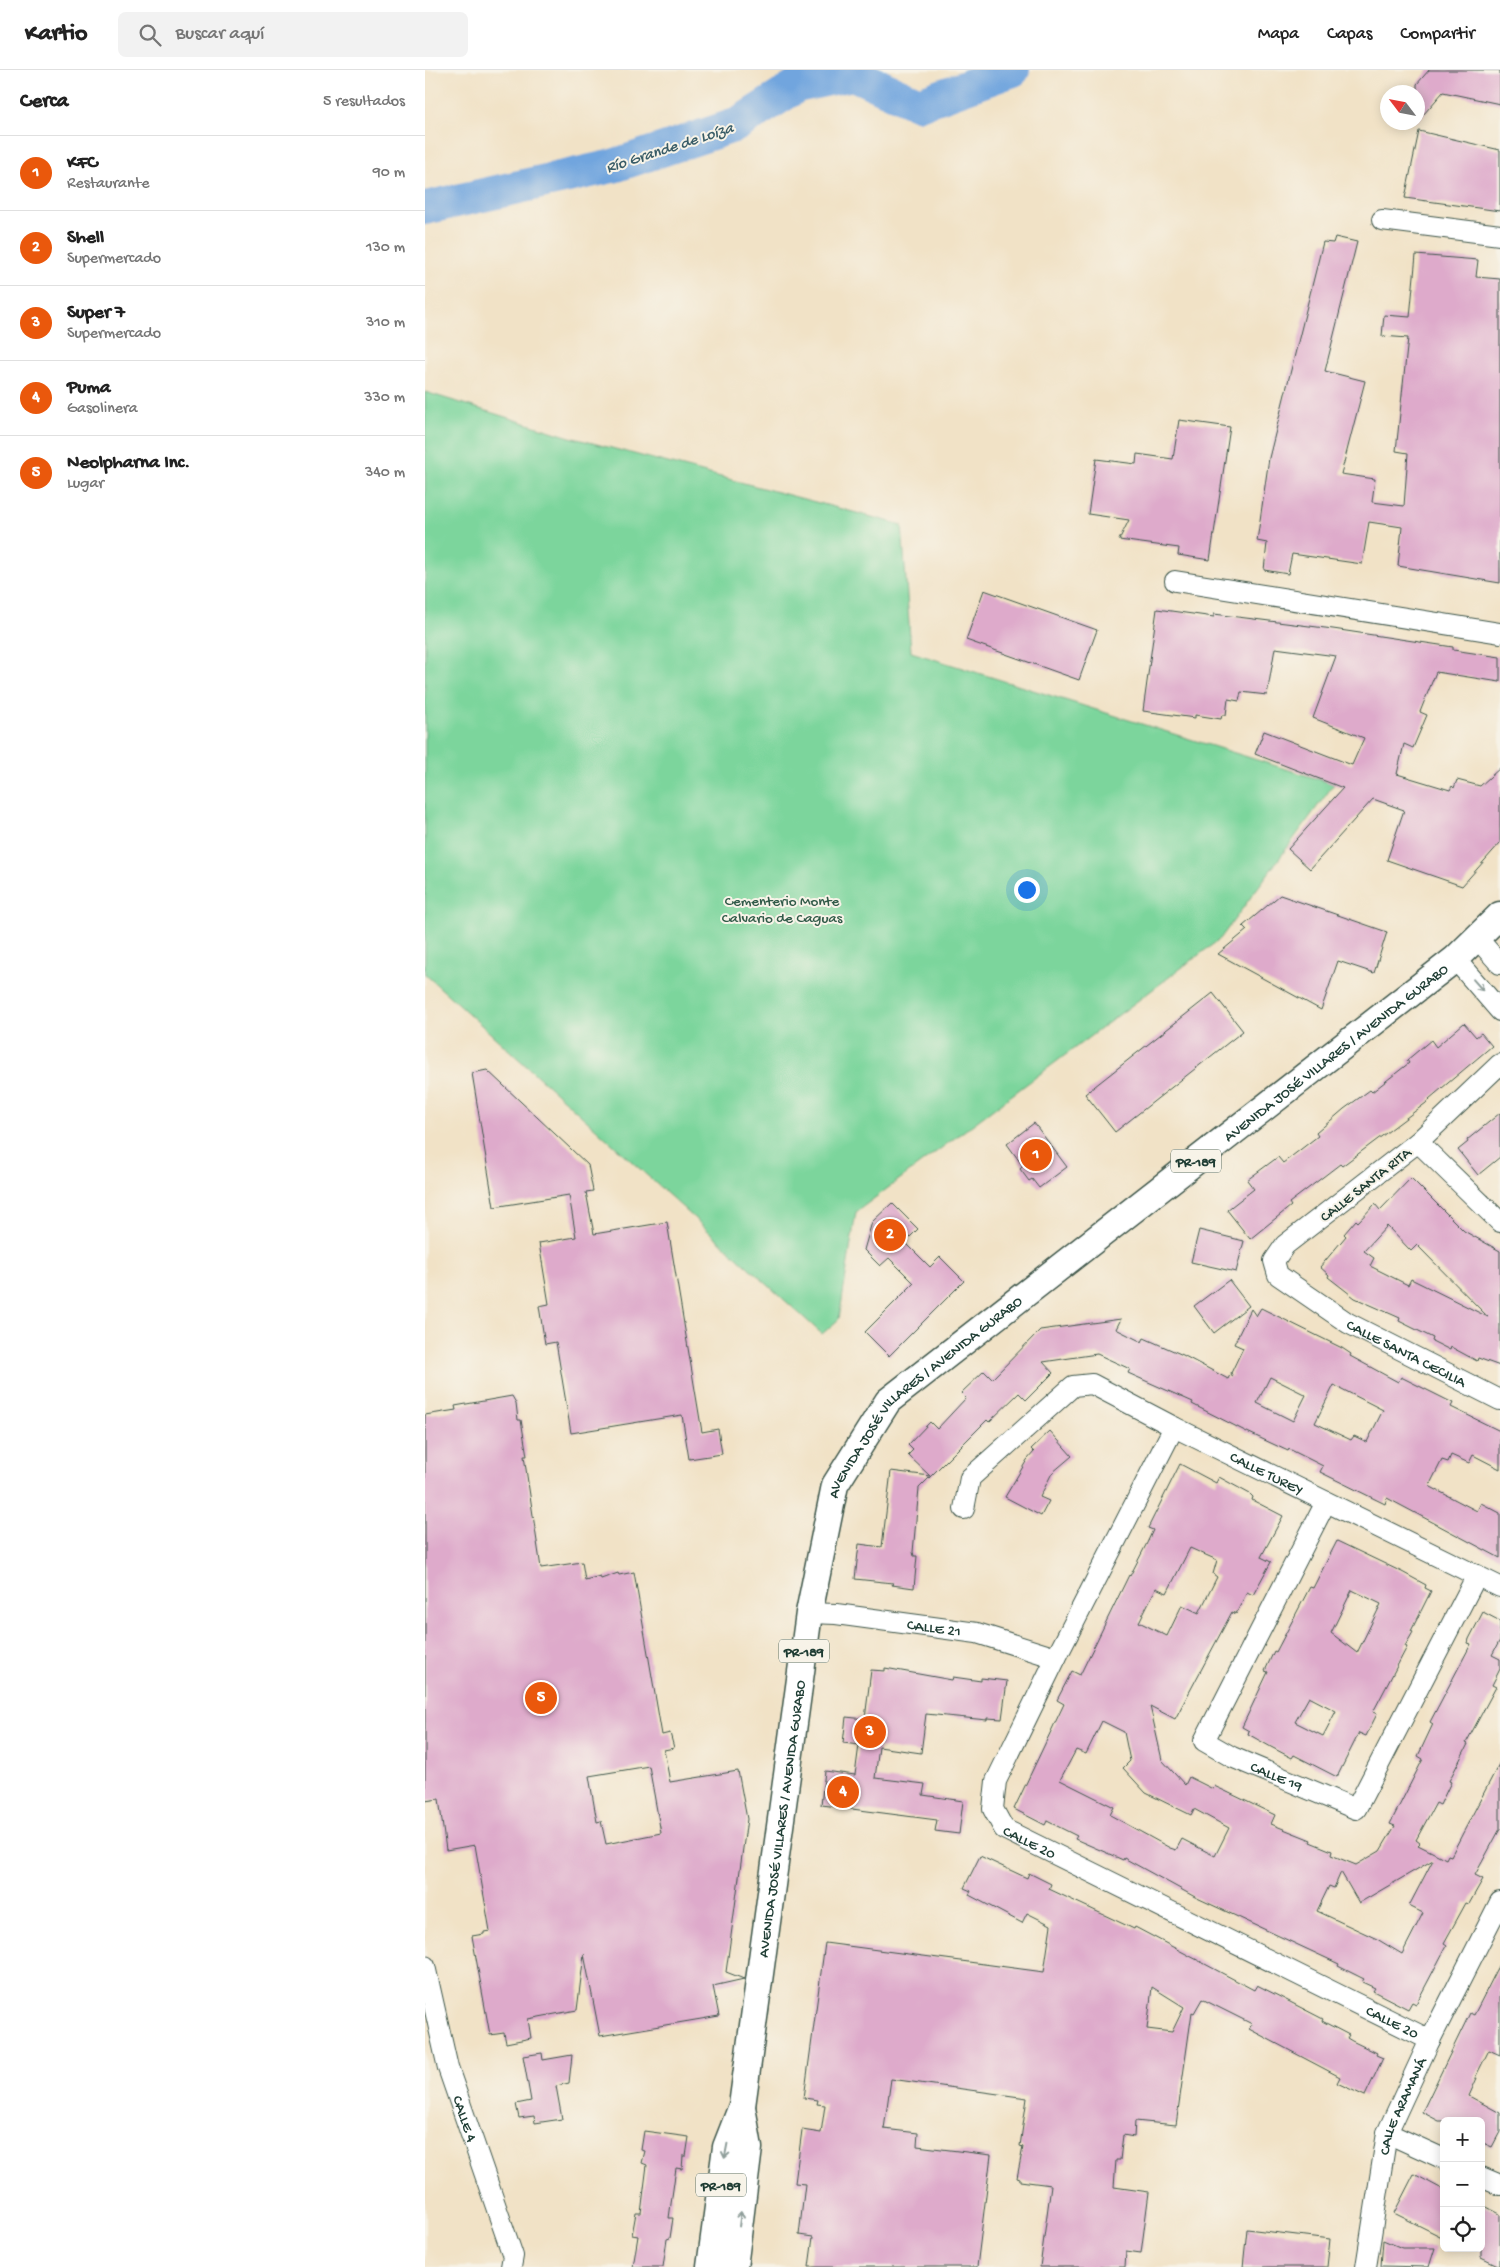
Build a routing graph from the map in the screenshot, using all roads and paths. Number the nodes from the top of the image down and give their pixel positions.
1 (1381, 220) dead end
2 (1500, 235) edge
3 (1175, 580) dead end
4 (1500, 633) edge
5 (1500, 915) edge
6 (1477, 938) junction
7 (1455, 959) junction
8 (1500, 964) edge
9 (1500, 1011) edge
10 (1500, 1064) edge
11 (1418, 1142) junction
12 (1500, 1222) edge
13 (1316, 1301) joint
14 (1500, 1400) edge
15 (1174, 1427) junction
16 (1326, 1502) junction
17 (964, 1509) dead end
18 (1477, 1575) junction
19 (1500, 1587) edge
20 (809, 1613) junction
21 (1056, 1658) junction
22 (1500, 1902) edge
23 (425, 1966) edge
24 (1430, 2040) junction
25 (742, 2106) junction
26 (1387, 2133) junction
27 (1440, 2158) edge
28 (1485, 2179) edge
29 (1500, 2185) edge
30 (511, 2267) edge
31 (710, 2267) edge
32 (734, 2267) edge
33 (1366, 2267) edge

1 - 2 street
3 - 4 street
5 - 6 main road, AVENIDA JOSÉ VILLARES / AVENIDA GURABO / PR-189
6 - 7 main road, AVENIDA JOSÉ VILLARES / AVENIDA GURABO / PR-189
6 - 8 street
7 -> 9 street
7 - 20 main road, AVENIDA JOSÉ VILLARES / AVENIDA GURABO / PR-189
10 - 11 street, CALLE SANTA RITA
11 - 12 street
11 - 13 street, CALLE SANTA RITA
13 - 14 street, CALLE SANTA CECILIA
15 - 16 street, CALLE TUREY
15 - 17 street, CALLE TUREY
15 - 21 street, CALLE 20
16 - 18 street, CALLE TUREY
16 - 18 street, CALLE 19
18 - 19 street, CALLE TUREY
20 - 21 street, CALLE 21
20 - 25 main road, AVENIDA JOSÉ VILLARES / AVENIDA GURABO / PR-189
21 - 24 street, CALLE 20
22 - 24 street, CALLE ARAMANÁ
23 - 30 street, CALLE 4
24 - 26 street, CALLE ARAMANÁ
25 -> 31 main road, AVENIDA JOSÉ VILLARES / AVENIDA GURABO / PR-189
32 -> 25 main road, AVENIDA JOSÉ VILLARES / AVENIDA GURABO / PR-189
26 - 27 street
26 - 33 street, CALLE ARAMANÁ
28 - 29 street

